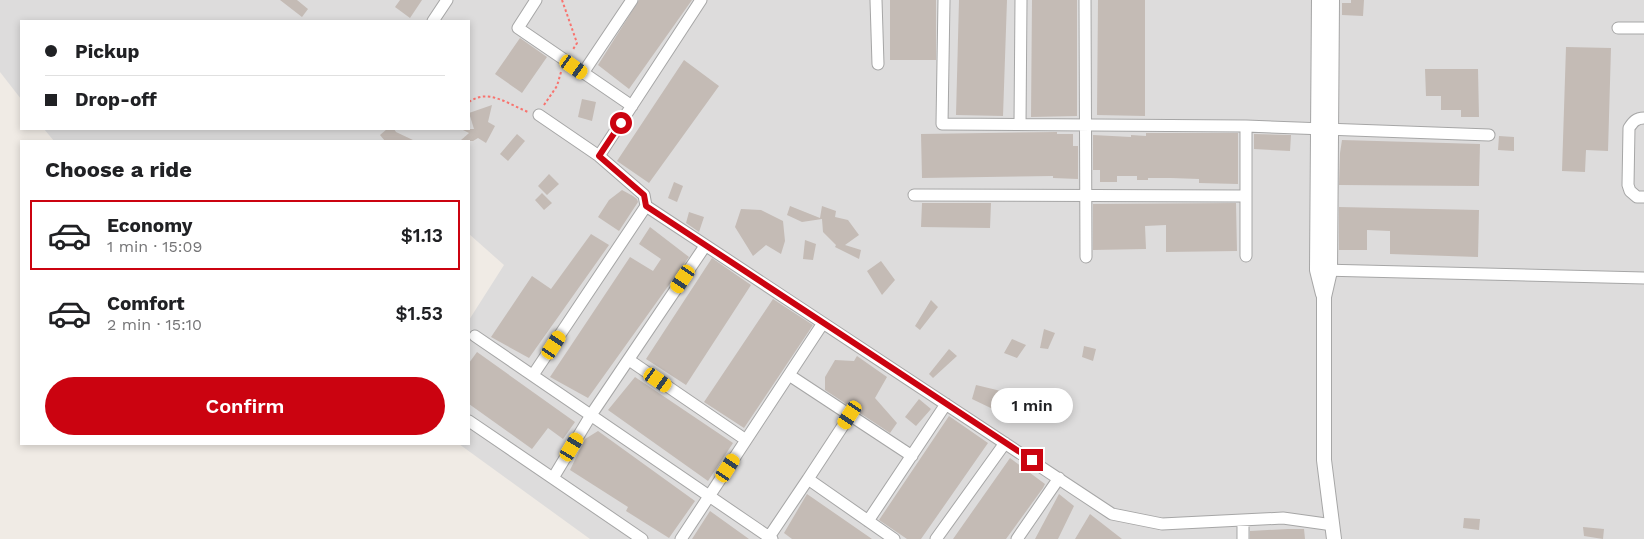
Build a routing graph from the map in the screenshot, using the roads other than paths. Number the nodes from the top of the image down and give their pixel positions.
1 (447, 0) edge
2 (536, 0) edge
3 (632, 0) edge
4 (702, 0) edge
5 (876, 0) edge
6 (944, 0) edge
7 (1021, 0) edge
8 (1085, 0) edge
9 (1319, 0) edge
10 (1332, 0) edge
11 (434, 20) edge
12 (1618, 28) dead end
13 (1644, 28) edge
14 (878, 64) dead end
15 (583, 73) junction
16 (632, 106) junction
17 (539, 115) road end
18 (1644, 118) edge
19 (1020, 124) junction
20 (1086, 125) junction
21 (1246, 126) junction
22 (1325, 129) junction
23 (1490, 135) dead end
24 (599, 156) junction
25 (914, 195) dead end
26 (1086, 195) junction
27 (1246, 196) junction
28 (1644, 197) edge
29 (646, 206) junction
30 (705, 246) junction
31 (1246, 256) dead end
32 (1086, 257) dead end
33 (1324, 270) junction
34 (1644, 278) edge
35 (823, 323) junction
36 (475, 336) dead end
37 (629, 360) junction
38 (789, 375) junction
39 (533, 376) junction
40 (946, 404) junction
41 (591, 415) junction
42 (850, 415) junction
43 (470, 422) edge
44 (746, 440) junction
45 (1005, 443) junction
46 (912, 456) junction
47 (553, 478) junction
48 (1059, 478) junction
49 (808, 479) junction
50 (709, 496) junction
51 (1243, 520) junction
52 (868, 521) junction
53 (1334, 532) edge
54 (1021, 537) edge
55 (771, 538) edge
56 (642, 539) edge
57 (681, 539) edge
58 (894, 539) edge
59 (936, 539) edge
60 (1243, 539) edge

1 - 11 street
2 - 15 street
3 - 15 street
4 - 16 street
5 - 14 street
6 - 19 street
7 - 19 street
8 - 20 street
9 - 22 street
10 - 22 street
12 - 13 street
15 - 16 street
16 - 24 street
17 - 24 street
18 - 28 street
19 - 20 street
20 - 21 street
20 - 26 street
21 - 22 street
21 - 27 street
22 - 23 street
22 - 33 street
24 - 29 street
25 - 26 street
26 - 27 street
26 - 32 street
27 - 31 street
29 - 30 street
29 - 39 street
30 - 35 street
30 - 37 street
33 - 34 street
33 - 53 street
35 - 38 street
35 - 40 street
36 - 39 street
37 - 41 street
37 - 44 street
38 - 42 street
38 - 44 street
39 - 41 street
40 - 45 street
40 - 46 street
41 - 47 street
41 - 50 street
42 - 46 street
42 - 49 street
43 - 47 street
44 - 50 street
45 - 48 street
45 - 59 street
46 - 52 street
47 - 56 street
48 - 51 street
48 - 54 street
49 - 52 street
49 - 55 street
50 - 55 street
50 - 57 street
51 - 53 street
51 - 60 street
52 - 58 street

